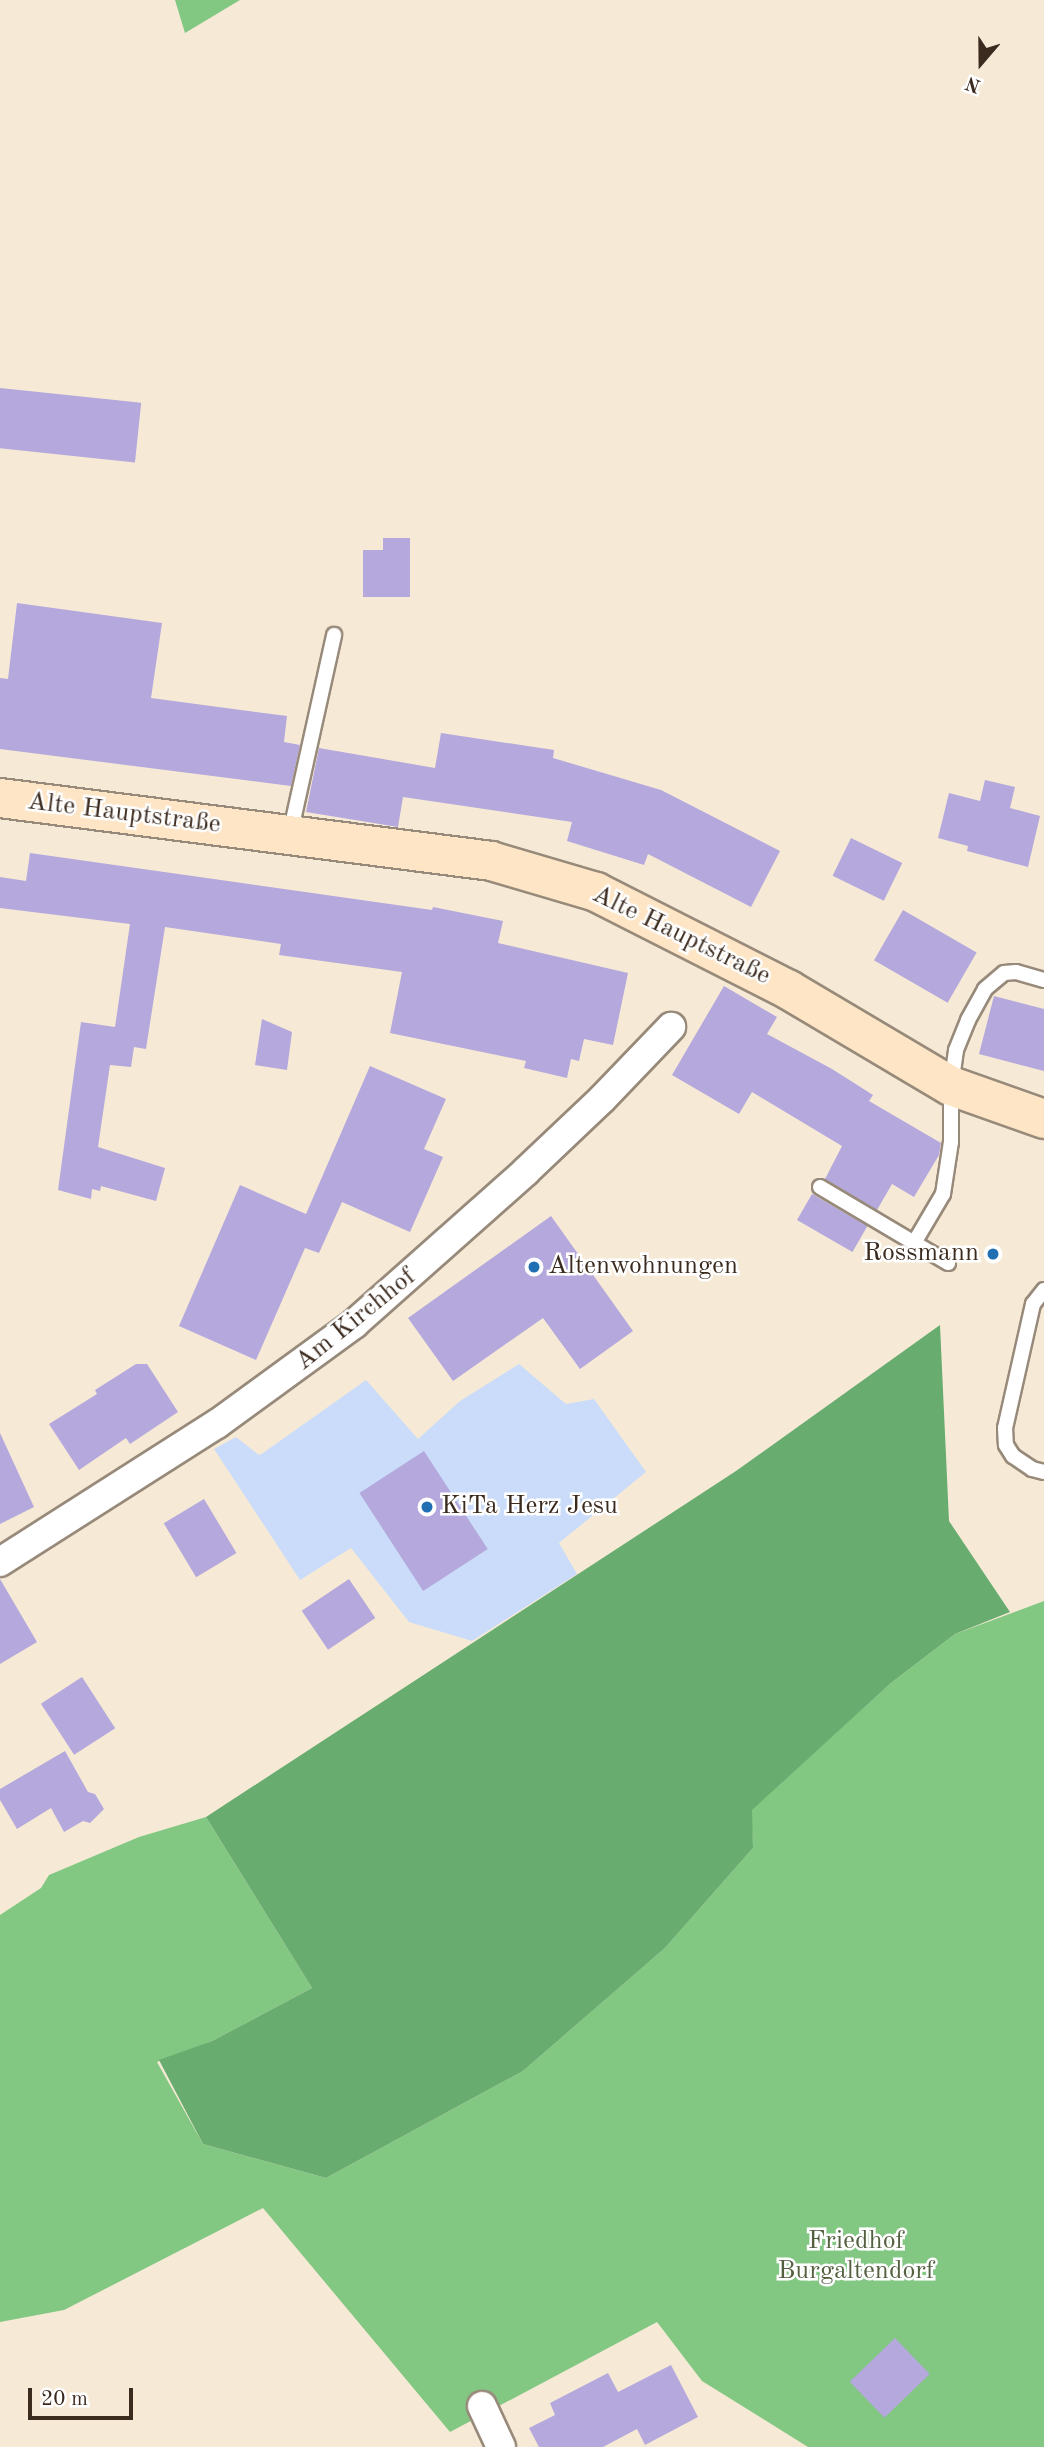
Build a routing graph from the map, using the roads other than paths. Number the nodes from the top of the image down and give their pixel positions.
1 (334, 635) dead end
2 (0, 798) edge
3 (290, 836) junction
4 (1044, 980) edge
5 (671, 1027) dead end
6 (951, 1086) junction
7 (1044, 1119) edge
8 (820, 1187) dead end
9 (914, 1243) junction
10 (948, 1263) dead end
11 (1044, 1290) edge
12 (1044, 1472) edge
13 (0, 1562) edge
14 (482, 2406) dead end
15 (501, 2447) edge

1 - 3 lane
2 - 3 main road, Alte Hauptstraße
3 - 6 main road, Alte Hauptstraße
4 - 6 lane
5 - 13 street, Am Kirchhof
6 - 7 main road, Alte Hauptstraße
6 - 9 lane
8 - 9 lane
9 - 10 lane
11 - 12 lane
14 - 15 street

